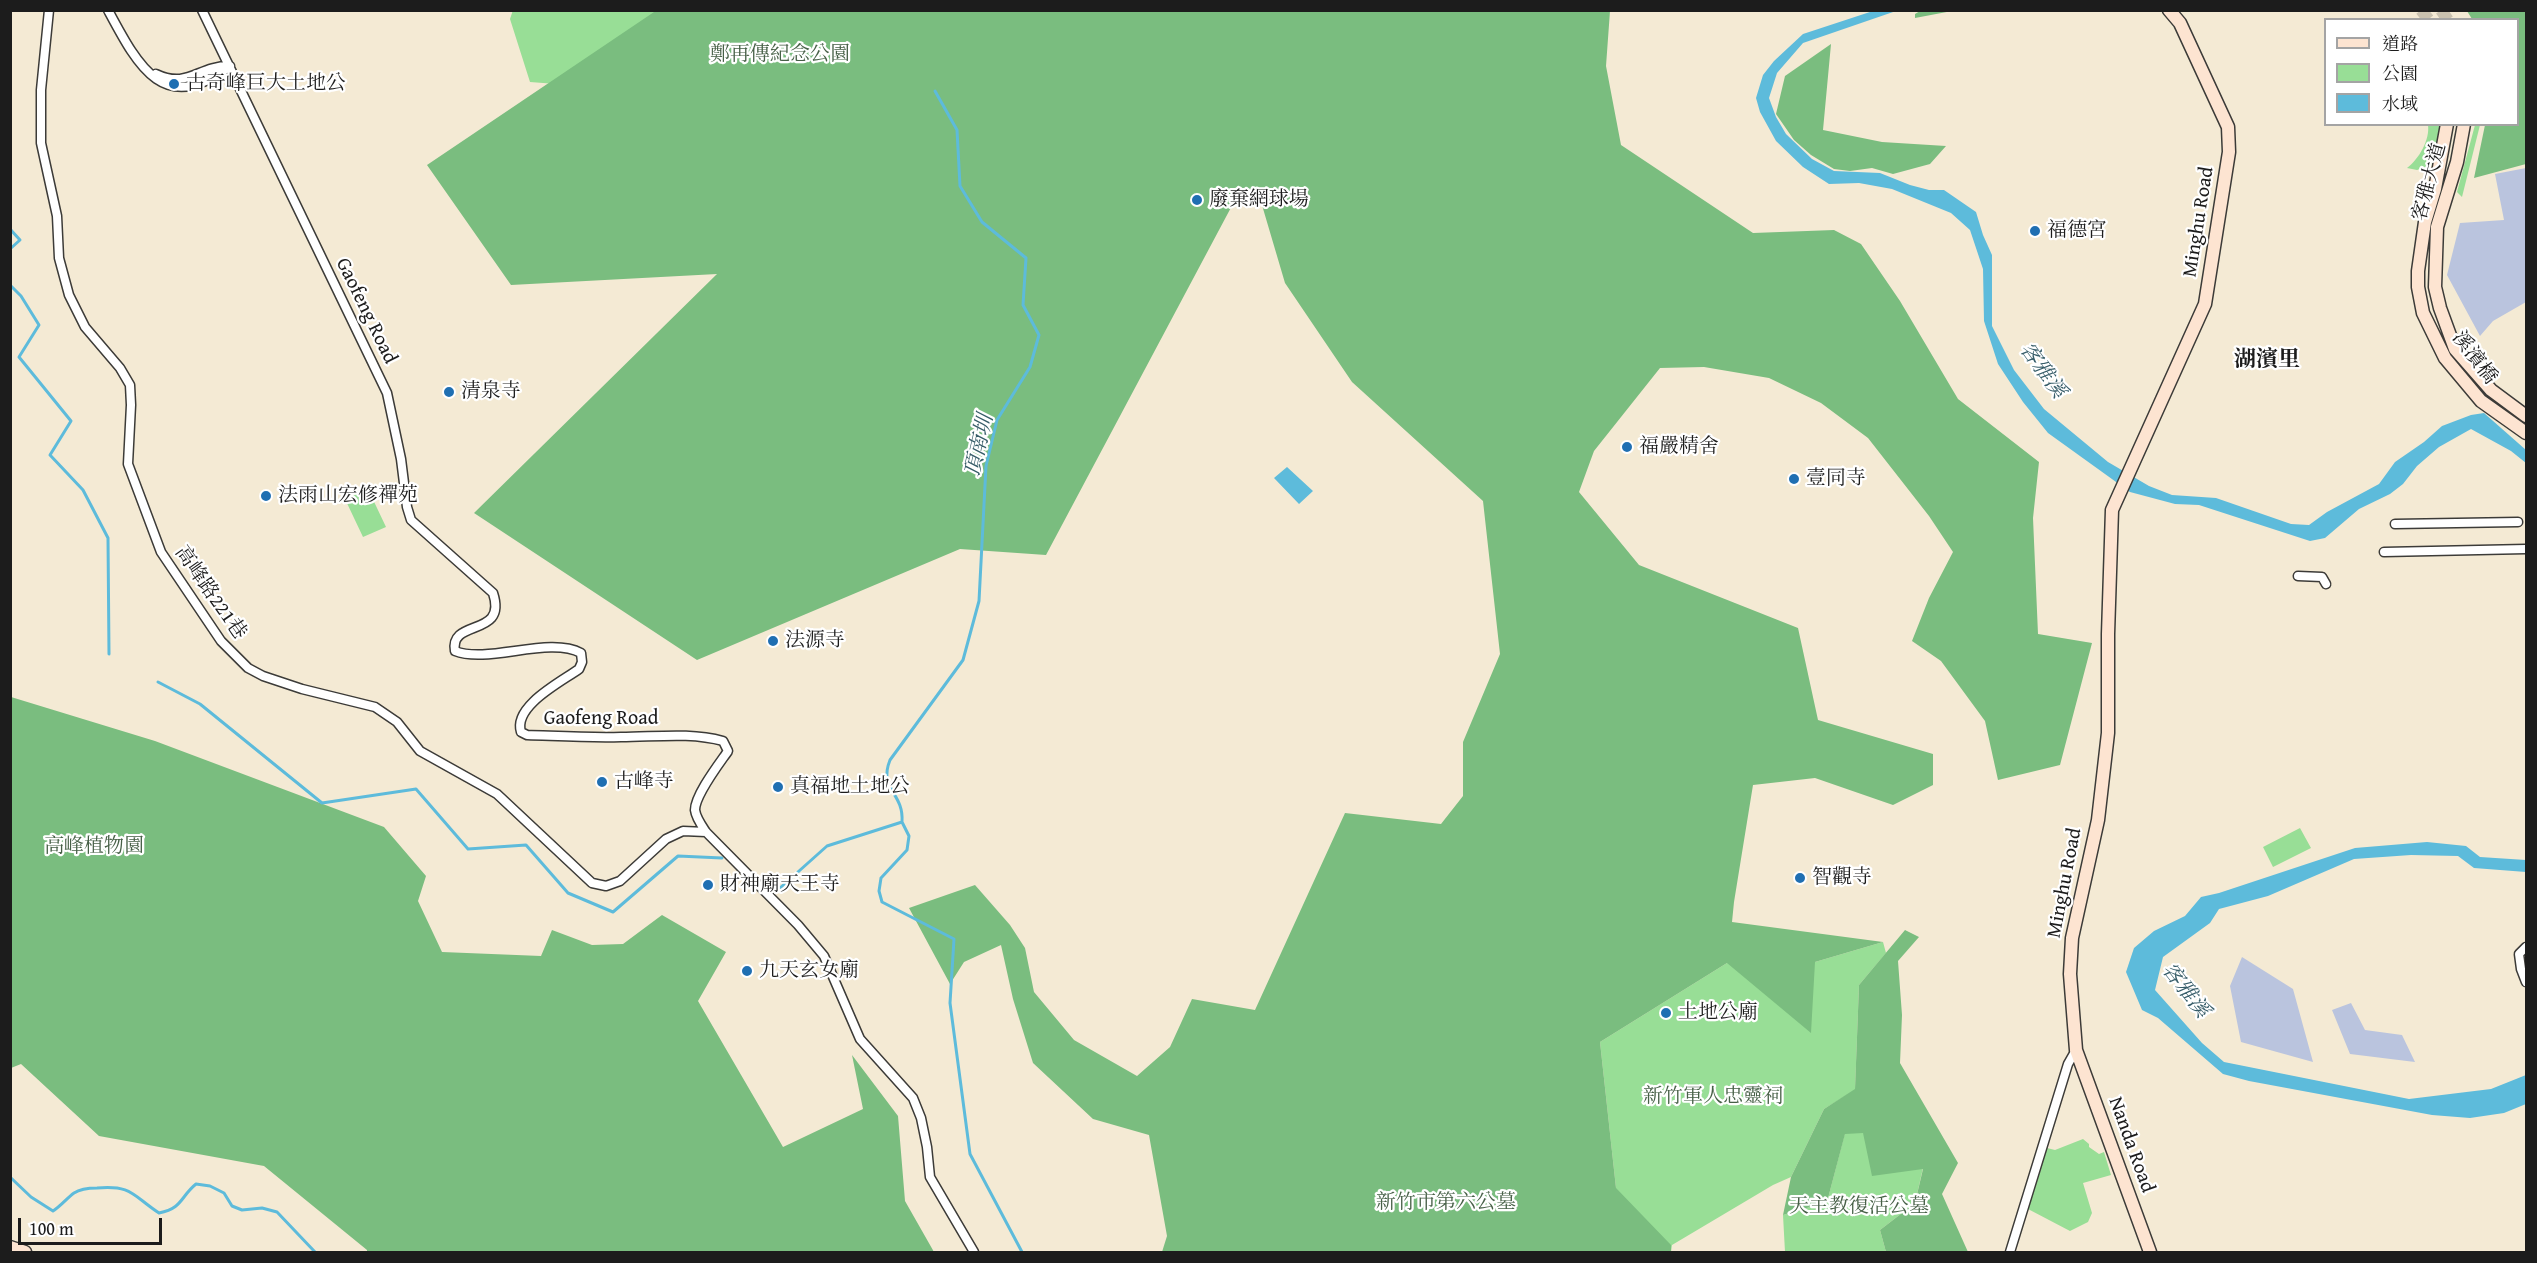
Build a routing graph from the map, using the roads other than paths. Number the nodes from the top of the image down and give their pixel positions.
1 (49, 10) edge
2 (108, 10) edge
3 (202, 10) edge
4 (2169, 10) edge
5 (230, 66) junction
6 (2447, 126) edge
7 (2464, 126) edge
8 (2418, 287) joint
9 (2435, 287) joint
10 (2526, 416) edge
11 (2526, 433) edge
12 (2518, 522) dead end
13 (2395, 524) dead end
14 (2526, 549) edge
15 (2384, 552) dead end
16 (2298, 576) dead end
17 (2326, 584) dead end
18 (706, 832) junction
19 (2526, 947) edge
20 (2526, 982) edge
21 (2076, 1050) junction
22 (10, 1247) edge
23 (25, 1252) edge
24 (974, 1252) edge
25 (2010, 1252) edge
26 (2150, 1252) edge

1 - 18 street, 高峰路221巷
2 - 5 street
3 - 5 street, Gaofeng Road
4 - 21 main road, Minghu Road
5 - 18 street, Gaofeng Road
6 - 8 main road, 客雅大道
7 - 9 main road, 客雅大道
8 - 11 main road, 溪濱橋
9 - 10 main road, 溪濱橋
12 - 13 street
14 - 15 street
16 - 17 street
18 - 24 street, Gaofeng Road
19 - 20 street
21 - 25 street, Minghu Road
21 - 26 main road, Nanda Road
22 - 23 main road

